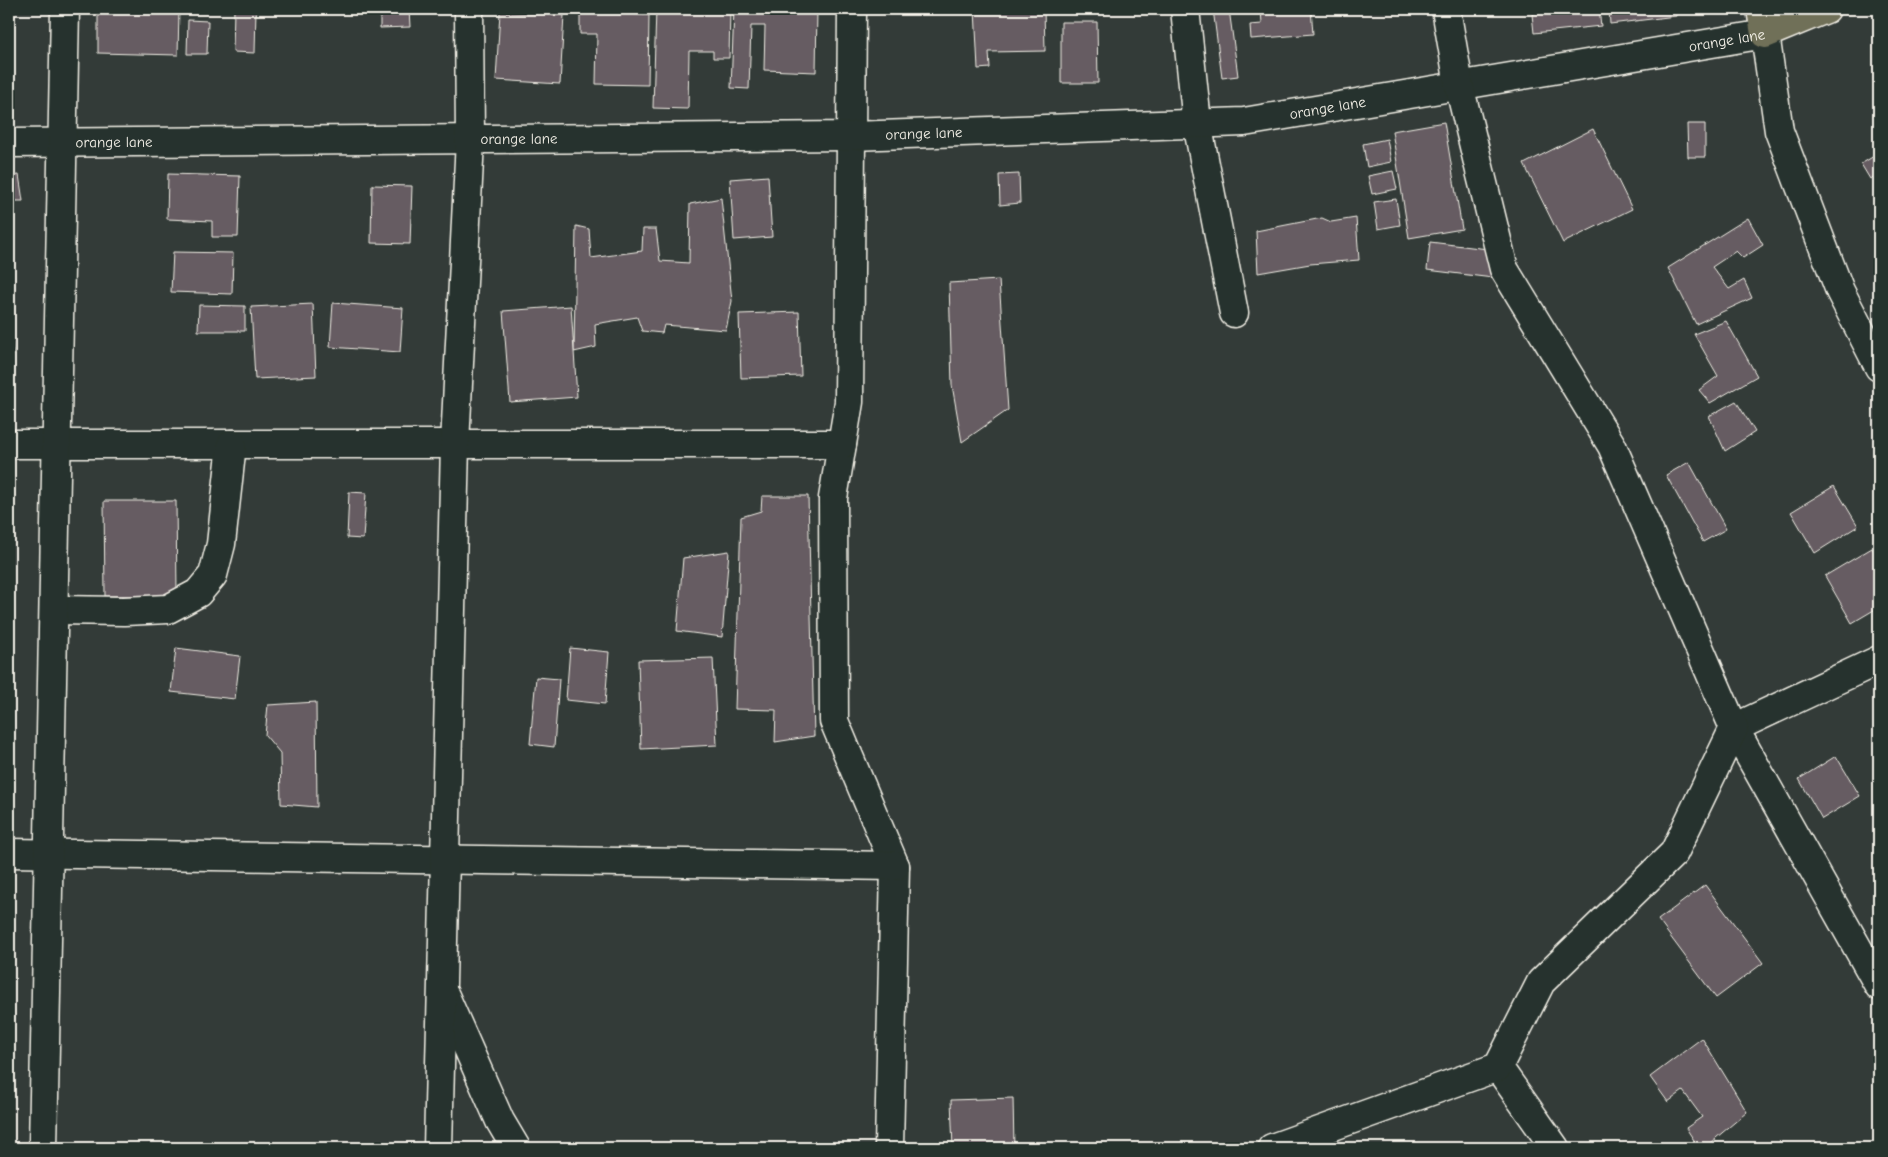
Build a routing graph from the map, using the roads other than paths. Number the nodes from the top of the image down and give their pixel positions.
1 (65, 9) edge
2 (468, 9) edge
3 (852, 9) edge
4 (1185, 9) edge
5 (1446, 9) edge
6 (1826, 9) edge
7 (1763, 21) edge
8 (1459, 85) junction
9 (1197, 123) junction
10 (852, 136) junction
11 (470, 140) junction
12 (9, 142) edge
13 (63, 144) junction
14 (1234, 313) dead end
15 (1879, 367) edge
16 (9, 444) edge
17 (57, 444) junction
18 (232, 444) junction
19 (455, 444) junction
20 (842, 444) junction
21 (54, 610) junction
22 (1879, 660) edge
23 (1734, 728) junction
24 (9, 853) edge
25 (49, 854) junction
26 (445, 860) junction
27 (895, 866) junction
28 (1879, 986) edge
29 (442, 988) junction
30 (1498, 1066) junction
31 (44, 1148) edge
32 (438, 1148) edge
33 (516, 1148) edge
34 (889, 1148) edge
35 (1272, 1148) edge
36 (1555, 1148) edge

1 - 13 street
2 - 11 street
3 - 10 street
4 - 9 street
5 - 8 street
6 - 7 main road, orange lane
7 - 8 street, orange lane
7 - 15 street
8 - 9 street, orange lane
8 - 23 street
9 - 10 street, orange lane
9 - 14 street
10 - 11 street, orange lane
10 - 20 street
11 - 13 street, orange lane
11 - 19 street
12 - 13 street, orange lane
13 - 17 street
16 - 17 street
17 - 18 street
17 - 21 street
18 - 19 street
18 - 21 street
19 - 20 street
19 - 26 street
20 - 27 street
21 - 25 street
22 - 23 street
23 - 28 street
23 - 30 street
24 - 25 street
25 - 26 street
25 - 31 street
26 - 27 street
26 - 29 street
27 - 34 street
29 - 32 street
29 - 33 street
30 - 35 street
30 - 36 street

